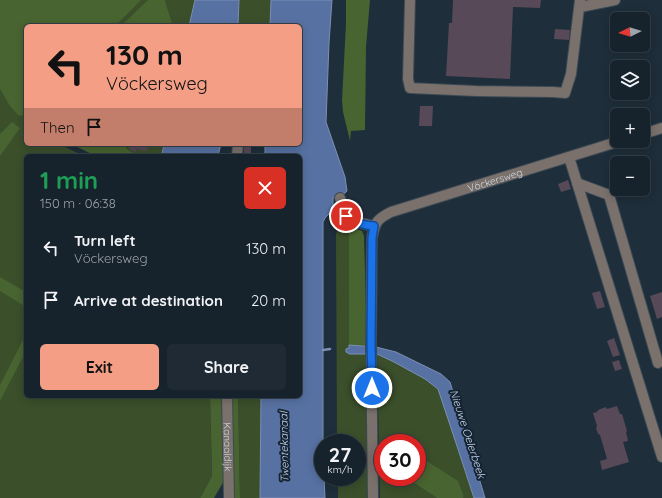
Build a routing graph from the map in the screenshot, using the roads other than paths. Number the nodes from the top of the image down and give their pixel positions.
1 (410, 0) edge
2 (615, 0) edge
3 (580, 3) edge
4 (662, 128) edge
5 (650, 132) edge
6 (610, 144) edge
7 (569, 157) junction
8 (577, 183) junction
9 (340, 198) dead end
10 (374, 226) junction
11 (658, 363) dead end
12 (227, 398) edge
13 (662, 457) edge
14 (229, 498) edge
15 (373, 498) edge

1 - 3 street
2 - 3 street
4 - 5 street
6 - 7 street, Vöckersweg
7 - 8 street
7 - 10 street, Vöckersweg
8 - 11 street
8 - 13 street
9 - 10 street
10 - 15 street
12 - 14 street, Kanaaldijk

